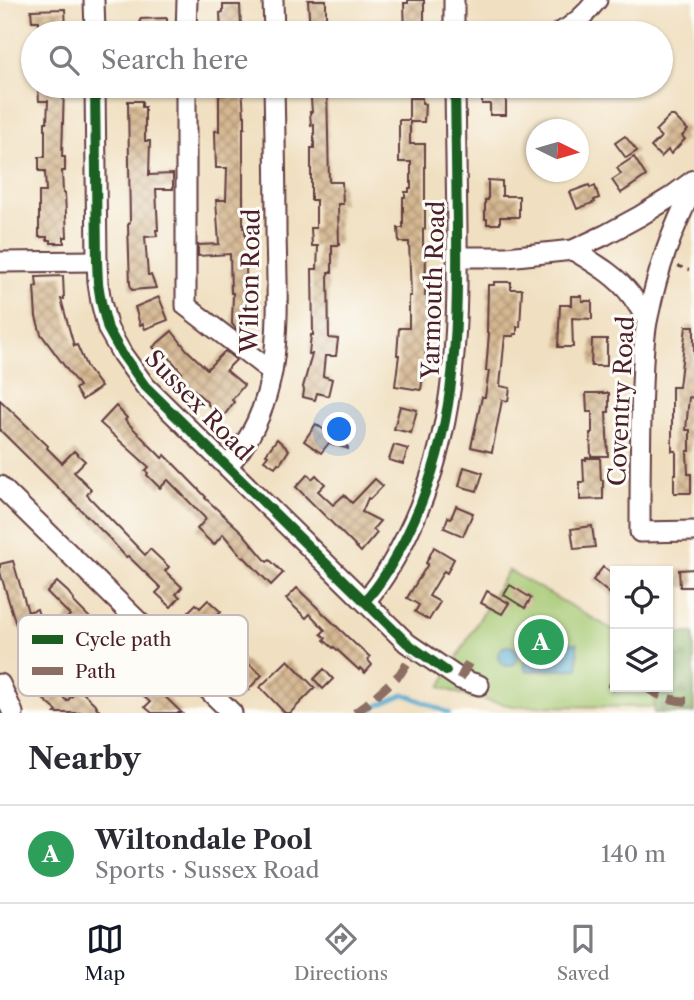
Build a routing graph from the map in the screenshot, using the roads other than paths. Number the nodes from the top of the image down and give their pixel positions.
1 (94, 0) edge
2 (187, 0) edge
3 (273, 0) edge
4 (454, 0) edge
5 (597, 0) edge
6 (94, 21) edge
7 (186, 21) edge
8 (274, 21) edge
9 (454, 21) edge
10 (578, 21) edge
11 (95, 98) edge
12 (186, 98) edge
13 (274, 98) edge
14 (455, 98) edge
15 (694, 180) edge
16 (694, 186) edge
17 (573, 250) junction
18 (457, 257) junction
19 (97, 261) junction
20 (0, 262) edge
21 (647, 319) junction
22 (272, 372) junction
23 (227, 466) junction
24 (0, 486) edge
25 (694, 531) edge
26 (365, 601) junction
27 (132, 615) edge
28 (0, 684) edge
29 (479, 685) dead end
30 (215, 696) edge
31 (13, 713) edge
32 (232, 713) edge

1 - 6 street
2 - 7 street
3 - 8 street
4 - 9 street
5 - 10 street
11 - 19 street, Sussex Road
12 - 22 street
13 - 22 street, Wilton Road
14 - 18 street, Yarmouth Road
15 - 17 street
16 - 21 street, Coventry Road
17 - 18 street
17 - 21 street
18 - 26 street, Yarmouth Road
19 - 20 street
19 - 23 street, Sussex Road
21 - 25 street, Coventry Road
22 - 23 street, Wilton Road
23 - 26 street, Sussex Road
24 - 27 street
26 - 29 street, Sussex Road
28 - 31 street
30 - 32 street

